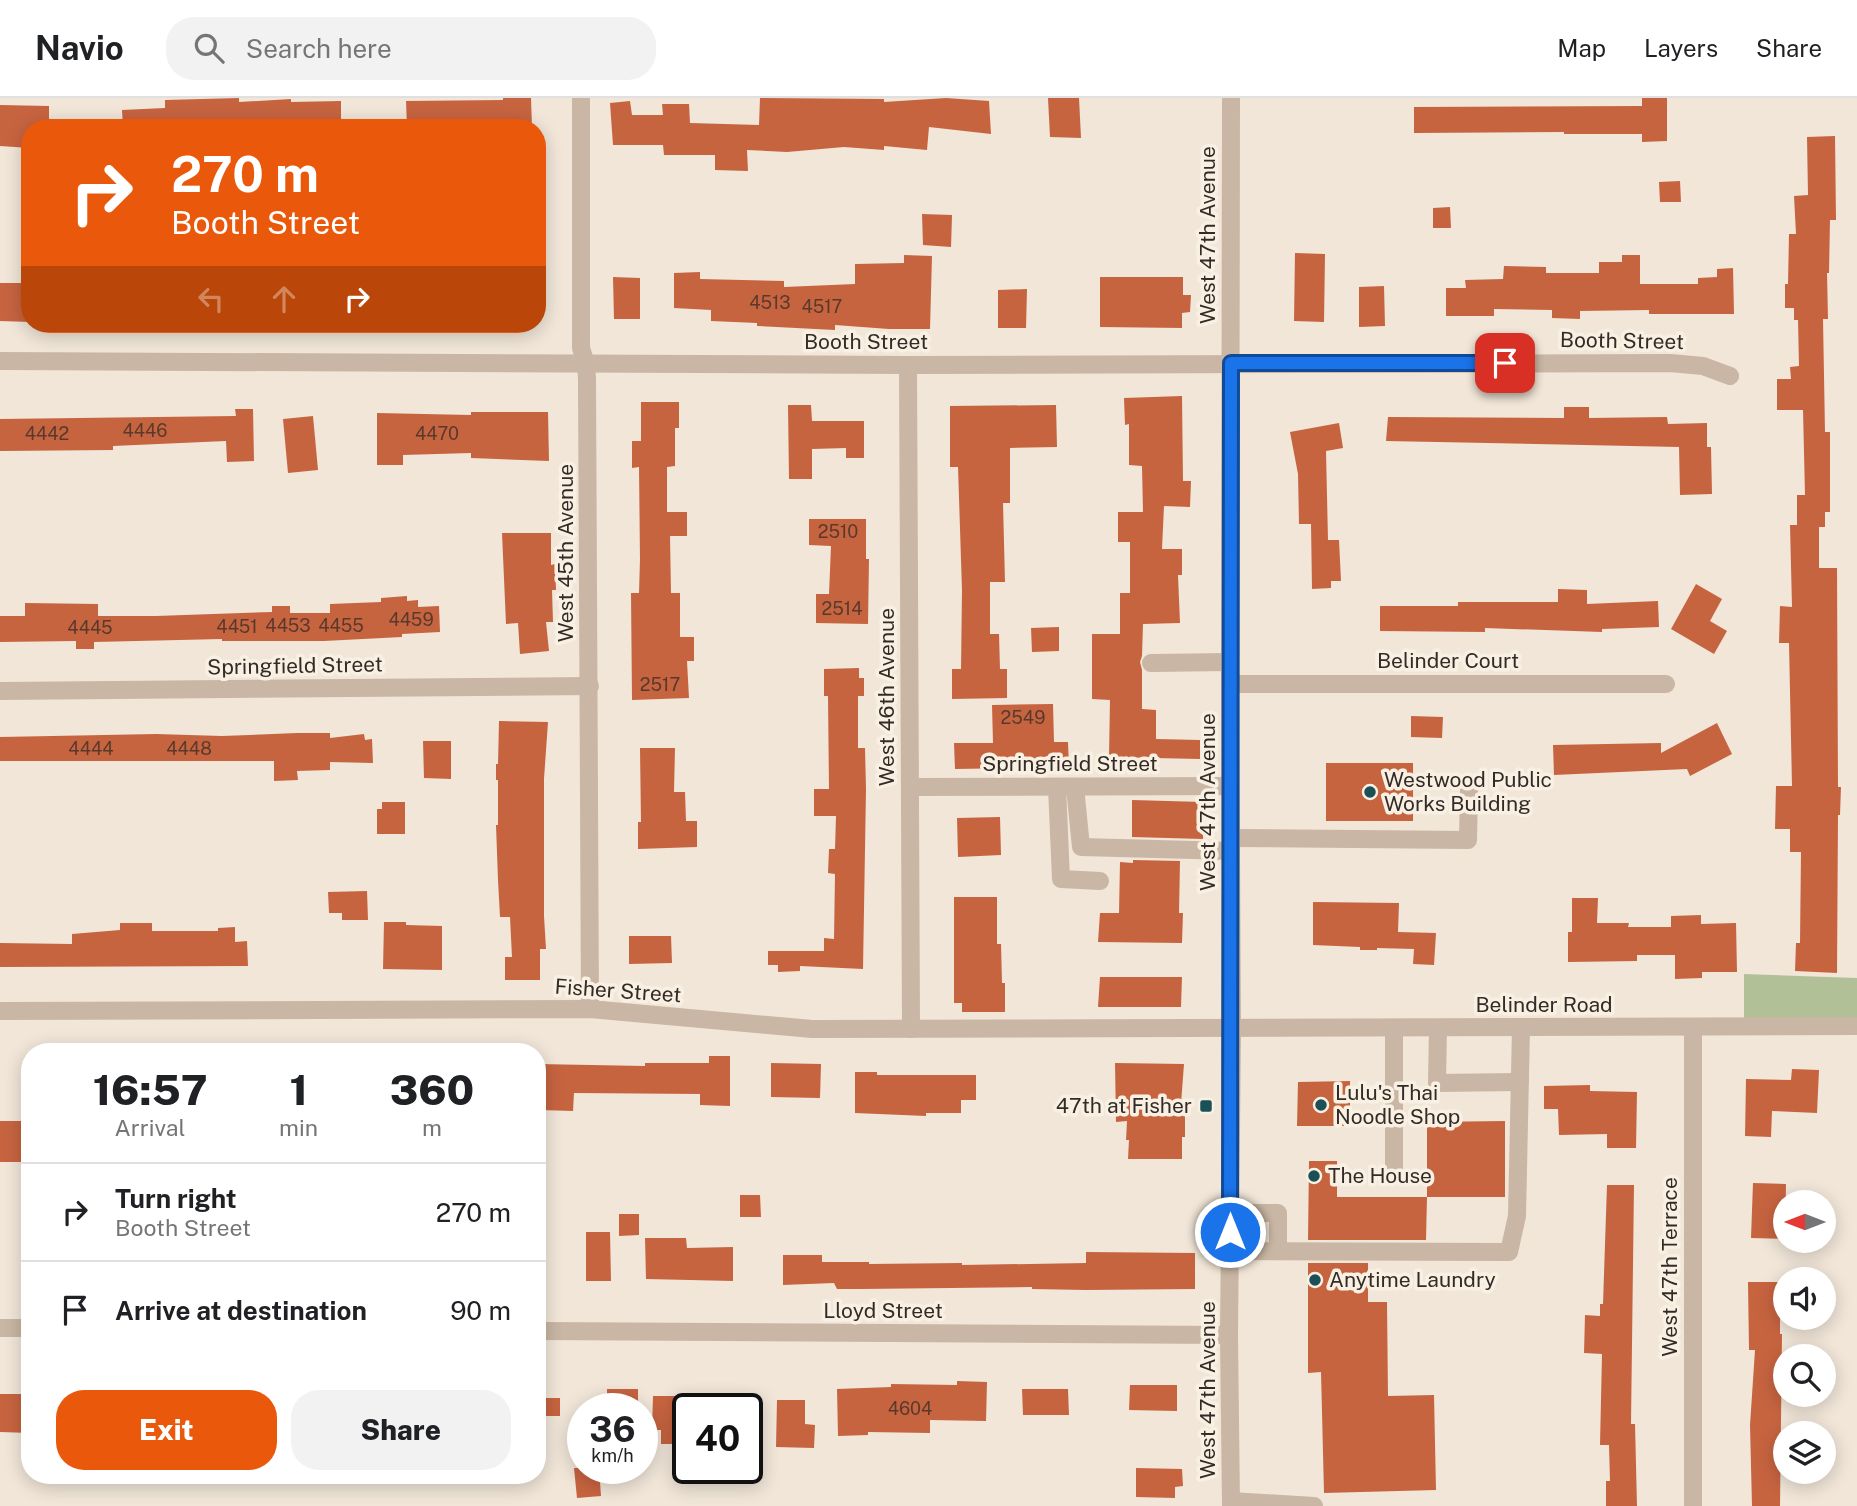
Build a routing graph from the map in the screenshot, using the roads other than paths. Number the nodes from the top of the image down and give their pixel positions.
1 (581, 98) edge
2 (1231, 98) edge
3 (0, 360) edge
4 (1231, 363) junction
5 (586, 364) junction
6 (908, 365) junction
7 (1730, 376) dead end
8 (1230, 662) junction
9 (1151, 663) dead end
10 (1230, 684) junction
11 (1666, 684) dead end
12 (590, 686) junction
13 (0, 691) edge
14 (1230, 786) junction
15 (1057, 787) junction
16 (1075, 787) junction
17 (910, 788) junction
18 (1469, 790) dead end
19 (1231, 844) junction
20 (1100, 881) dead end
21 (590, 1009) junction
22 (0, 1011) edge
23 (1857, 1027) edge
24 (1394, 1028) junction
25 (1438, 1028) junction
26 (1521, 1028) junction
27 (1693, 1028) junction
28 (911, 1029) junction
29 (1232, 1029) junction
30 (1520, 1082) junction
31 (1394, 1175) dead end
32 (1230, 1213) junction
33 (1230, 1251) junction
34 (1278, 1251) junction
35 (0, 1328) edge
36 (21, 1328) edge
37 (546, 1331) edge
38 (1229, 1335) junction
39 (1231, 1504) edge
40 (1314, 1506) edge
41 (1693, 1506) edge

1 - 5 street, West 45th Avenue
2 - 4 street, West 47th Avenue
3 - 5 street, Booth Street
4 - 6 street, Booth Street
4 - 7 street, Booth Street
4 - 8 street, West 47th Avenue
5 - 6 street, Booth Street
5 - 12 street, West 45th Avenue
6 - 17 street, West 46th Avenue
8 - 9 street
8 - 10 street, West 47th Avenue
10 - 11 street, Belinder Court
10 - 14 street, West 47th Avenue
12 - 13 street, Springfield Street
12 - 21 street, West 45th Avenue
14 - 16 street, Springfield Street
14 - 19 street, West 47th Avenue
15 - 16 street, Springfield Street
15 - 17 street, Springfield Street
15 - 20 street
16 - 19 street
17 - 28 street, West 46th Avenue
18 - 19 street
19 - 29 street, West 47th Avenue
21 - 22 street, Fisher Street
21 - 28 street, Fisher Street
23 - 27 street, Belinder Road
24 - 25 street, Belinder Road
24 - 29 street, Belinder Road
24 - 31 street
25 - 26 street, Belinder Road
25 - 30 street
26 - 27 street, Belinder Road
26 - 30 street
27 - 41 street, West 47th Terrace
28 - 29 street, Fisher Street
29 - 32 street, West 47th Avenue
30 - 34 street
32 - 33 street, West 47th Avenue
32 - 34 street
33 - 34 street
33 - 38 street, West 47th Avenue
35 - 36 street
37 - 38 street, Lloyd Street
38 - 39 street, West 47th Avenue
39 - 40 street

